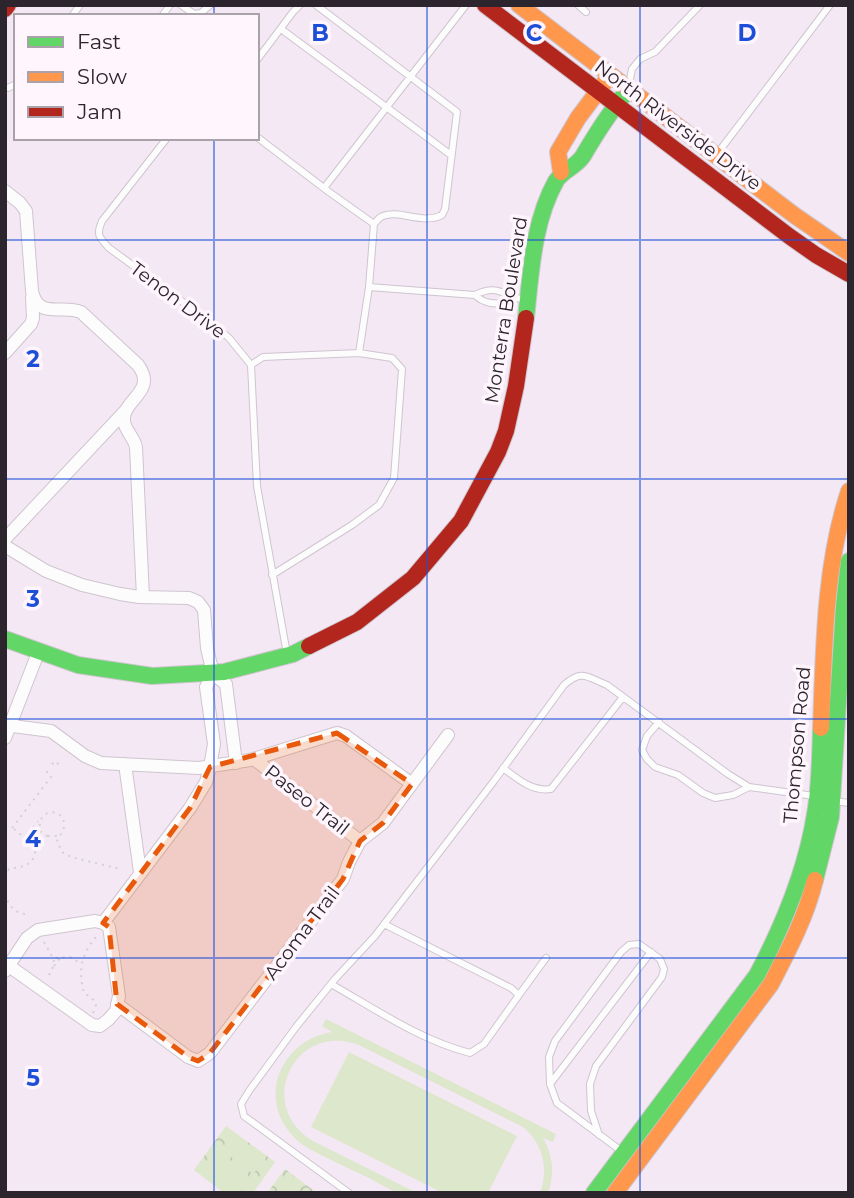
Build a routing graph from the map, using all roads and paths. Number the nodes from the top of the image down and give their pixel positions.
1 (300, 5) edge
2 (316, 5) edge
3 (466, 5) edge
4 (485, 5) edge
5 (519, 5) edge
6 (578, 5) edge
7 (700, 5) edge
8 (830, 5) edge
9 (586, 12) dead end
10 (281, 29) junction
11 (259, 57) edge
12 (622, 72) junction
13 (410, 77) junction
14 (629, 89) junction
15 (598, 90) junction
16 (616, 105) junction
17 (387, 106) junction
18 (259, 138) edge
19 (165, 140) edge
20 (451, 155) junction
21 (716, 156) junction
22 (561, 172) junction
23 (324, 188) junction
24 (5, 191) edge
25 (374, 224) junction
26 (849, 253) edge
27 (849, 274) edge
28 (369, 287) junction
29 (32, 292) junction
30 (475, 295) junction
31 (510, 298) junction
32 (527, 299) junction
33 (359, 352) junction
34 (5, 353) edge
35 (251, 365) junction
36 (130, 406) junction
37 (847, 501) edge
38 (5, 539) edge
39 (5, 547) edge
40 (849, 561) edge
41 (272, 575) junction
42 (143, 597) junction
43 (5, 639) edge
44 (38, 653) junction
45 (288, 656) junction
46 (213, 674) junction
47 (623, 697) junction
48 (659, 722) junction
49 (7, 730) edge
50 (232, 732) junction
51 (213, 735) junction
52 (448, 735) dead end
53 (61, 758) dead end
54 (254, 759) junction
55 (52, 763) dead end
56 (236, 763) junction
57 (125, 764) junction
58 (211, 767) junction
59 (503, 768) junction
60 (46, 771) dead end
61 (412, 784) junction
62 (749, 787) junction
63 (833, 800) edge
64 (20, 805) dead end
65 (26, 809) junction
66 (40, 820) junction
67 (61, 833) junction
68 (30, 835) junction
69 (47, 836) junction
70 (359, 841) junction
71 (37, 847) junction
72 (120, 869) dead end
73 (140, 872) junction
74 (5, 877) edge
75 (5, 894) edge
76 (27, 914) dead end
77 (103, 923) junction
78 (384, 924) junction
79 (102, 937) dead end
80 (40, 939) dead end
81 (651, 952) junction
82 (61, 957) junction
83 (54, 958) junction
84 (546, 958) dead end
85 (81, 964) junction
86 (54, 967) junction
87 (7, 969) edge
88 (48, 975) dead end
89 (331, 984) junction
90 (519, 995) junction
91 (117, 1004) junction
92 (91, 1017) dead end
93 (550, 1084) junction
94 (598, 1135) junction
95 (631, 1158) junction
96 (348, 1193) edge
97 (594, 1193) edge
98 (615, 1193) edge

1 - 10 lane
2 - 13 lane
3 - 13 lane
4 - 15 street, North Riverside Drive
5 - 12 street, North Riverside Drive
6 - 9 lane
7 - 12 lane
8 - 21 lane
10 - 11 lane
10 - 17 lane
12 - 14 street, North Riverside Drive
12 - 15 street, Monterra Boulevard
13 - 17 lane
13 - 20 lane
14 - 16 street, Monterra Boulevard
14 - 21 street, North Riverside Drive
15 - 16 street, North Riverside Drive
15 - 22 street, Monterra Boulevard
16 - 22 street, Monterra Boulevard
16 - 27 street, North Riverside Drive
17 - 20 lane
17 - 23 lane
18 - 23 lane
19 - 35 lane, Tenon Drive
20 - 25 lane
21 - 26 street, North Riverside Drive
22 - 32 street, Monterra Boulevard
23 - 25 lane
24 - 29 street
25 - 28 lane
28 - 30 lane
28 - 33 lane
29 - 34 street
29 - 36 street
30 - 31 lane
30 - 31 lane
31 - 32 lane
32 - 45 street, Monterra Boulevard
33 - 35 lane
33 - 41 lane
35 - 41 lane
36 - 38 street
36 - 42 street
37 - 63 street, Thompson Road
39 - 42 street
40 - 63 street, Thompson Road
41 - 45 lane
42 - 46 street
43 - 44 street, Monterra Boulevard
44 - 46 street, Monterra Boulevard
44 - 49 street
45 - 46 street, Monterra Boulevard
46 - 50 street
46 - 51 street
47 - 48 lane
47 - 59 lane
47 - 59 lane
48 - 62 lane
48 - 62 lane
49 - 57 street
50 - 51 street
50 - 56 street
51 - 58 street
52 - 61 street, Acoma Trail
53 - 55 path
54 - 56 street
54 - 61 street
54 - 70 street, Paseo Trail
56 - 58 street
57 - 58 street
57 - 73 street
58 - 73 street
59 - 78 lane
60 - 65 path
61 - 70 street, Acoma Trail
62 - 63 lane
63 - 95 street, Thompson Road
64 - 65 path
65 - 68 path
66 - 67 path
66 - 68 path
66 - 69 path
67 - 69 path
67 - 72 path
68 - 71 path
69 - 71 path
70 - 91 street, Acoma Trail
71 - 74 path
73 - 77 street
75 - 76 path
77 - 87 street
77 - 91 street
78 - 89 lane
78 - 90 lane
79 - 85 path
80 - 83 path
81 - 93 lane
81 - 93 lane
81 - 94 lane
82 - 83 path
82 - 85 path
82 - 86 path
83 - 86 path
84 - 90 lane
85 - 92 path
86 - 88 path
87 - 91 street
89 - 90 lane
89 - 96 lane
93 - 94 lane
94 - 95 lane
95 - 97 street, Thompson Road
95 - 98 street, Thompson Road

